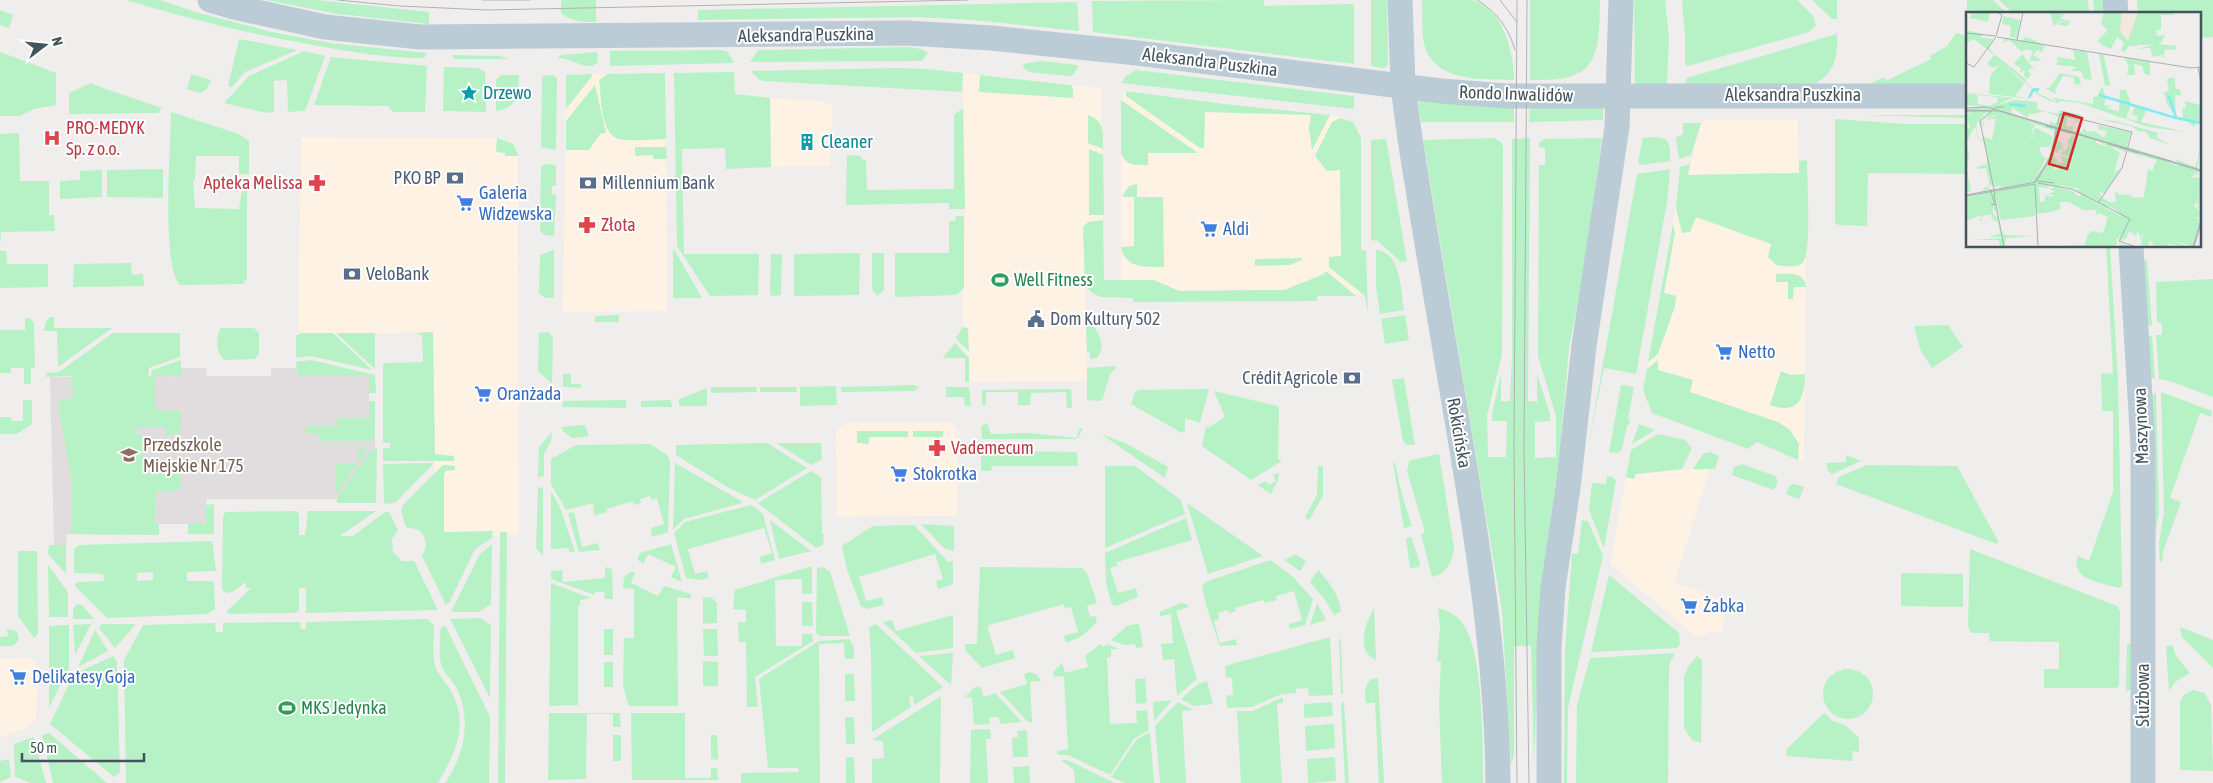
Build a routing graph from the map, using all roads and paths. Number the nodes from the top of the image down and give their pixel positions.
1 (210, 0) edge
2 (1400, 0) edge
3 (1621, 0) edge
4 (1403, 86) junction
5 (1619, 96) junction
6 (1966, 96) edge
7 (2131, 248) edge
8 (2143, 606) joint
9 (1498, 783) edge
10 (1549, 783) edge
11 (2143, 783) edge

1 - 4 main road, Aleksandra Puszkina
2 - 4 main road
3 - 5 main road
4 - 5 main road, Rondo Inwalidów
4 - 9 main road, Rokicińska
5 - 6 main road, Aleksandra Puszkina
5 - 10 main road
7 - 8 main road, Maszynowa
8 - 11 main road, Służbowa

